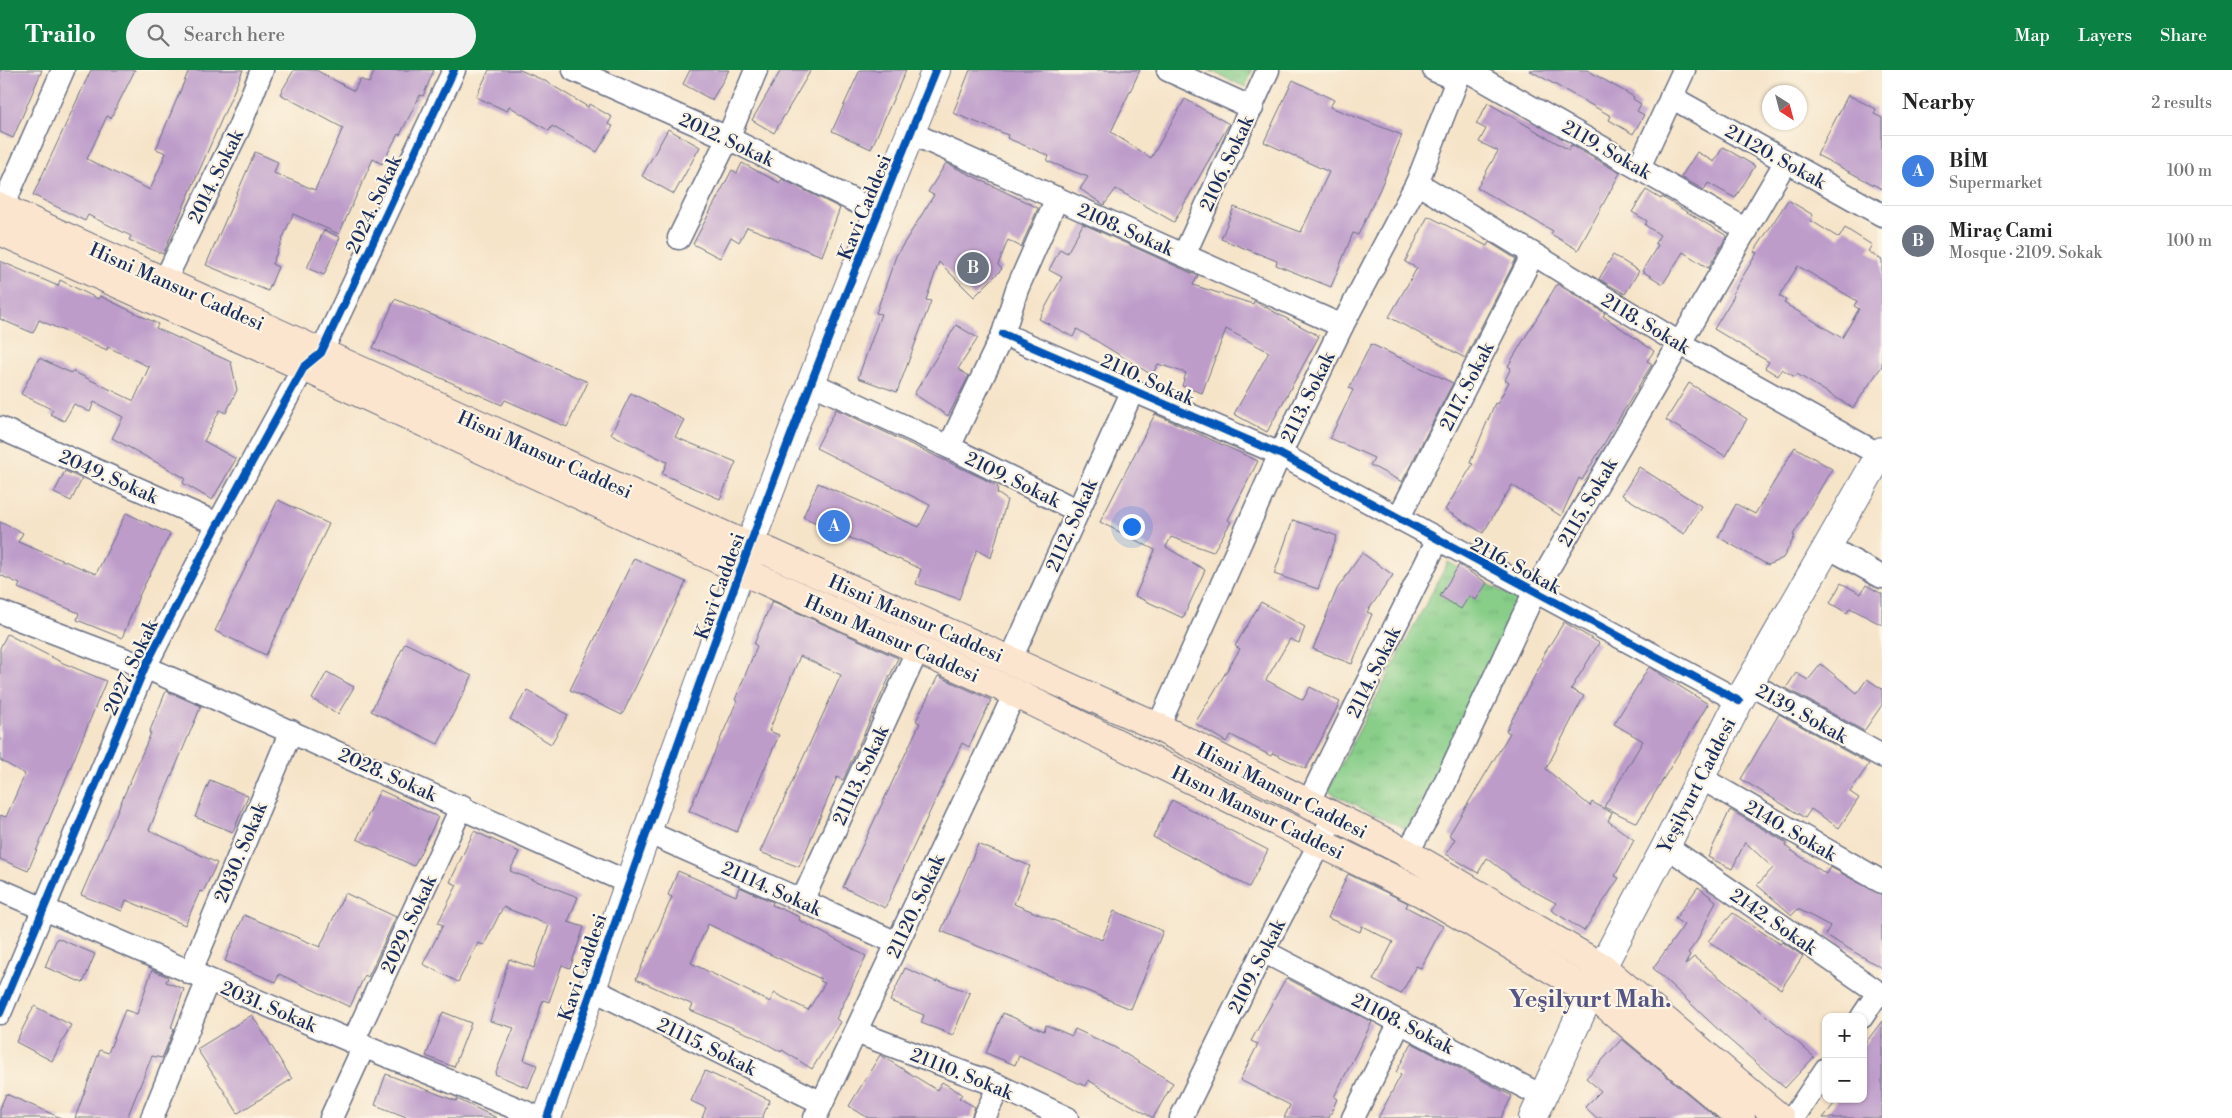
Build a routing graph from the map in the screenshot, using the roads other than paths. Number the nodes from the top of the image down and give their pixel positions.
1 (63, 70) edge
2 (262, 70) edge
3 (454, 70) edge
4 (574, 70) edge
5 (756, 70) edge
6 (936, 70) edge
7 (1168, 70) edge
8 (1268, 70) edge
9 (1434, 70) edge
10 (1684, 70) edge
11 (1461, 73) edge
12 (1670, 98) junction
13 (1252, 108) junction
14 (911, 133) junction
15 (728, 138) junction
16 (1786, 161) junction
17 (1639, 167) junction
18 (1417, 183) junction
19 (1057, 198) junction
20 (879, 213) junction
21 (1, 215) edge
22 (1882, 215) edge
23 (1747, 230) junction
24 (679, 238) dead end
25 (1533, 254) junction
26 (1184, 255) junction
27 (165, 280) junction
28 (1342, 326) junction
29 (1003, 334) junction
30 (1680, 343) junction
31 (313, 360) junction
32 (811, 383) junction
33 (1133, 390) junction
34 (0, 428) edge
35 (949, 447) junction
36 (1881, 453) edge
37 (1280, 454) junction
38 (1078, 511) junction
39 (1398, 519) junction
40 (218, 524) junction
41 (1438, 540) junction
42 (1828, 547) junction
43 (746, 558) junction
44 (1882, 577) edge
45 (1534, 593) junction
46 (0, 612) edge
47 (918, 649) junction
48 (1010, 661) junction
49 (145, 667) junction
50 (1744, 692) junction
51 (1015, 693) junction
52 (1158, 726) junction
53 (291, 731) junction
54 (1882, 756) edge
55 (1701, 778) junction
56 (1308, 803) junction
57 (462, 806) junction
58 (1334, 816) junction
59 (646, 832) junction
60 (1321, 842) junction
61 (1666, 846) junction
62 (1407, 853) junction
63 (629, 882) junction
64 (1882, 882) edge
65 (0, 890) edge
66 (802, 901) junction
67 (44, 909) junction
68 (897, 943) junction
69 (1263, 951) junction
70 (1602, 967) junction
71 (199, 977) junction
72 (592, 989) junction
73 (1590, 992) junction
74 (1880, 994) edge
75 (0, 1013) edge
76 (1865, 1013) edge
77 (1400, 1022) junction
78 (856, 1032) junction
79 (359, 1044) junction
80 (1822, 1075) edge
81 (999, 1086) junction
82 (1538, 1107) edge
83 (819, 1110) edge
84 (152, 1118) edge
85 (331, 1118) edge
86 (540, 1118) edge
87 (547, 1118) edge
88 (984, 1118) edge
89 (1067, 1118) edge
90 (1181, 1118) edge
91 (1353, 1118) edge
92 (1741, 1118) edge
93 (1780, 1118) edge
94 (1793, 1118) edge

1 - 21 street
2 - 27 street, 2014. Sokak
3 - 31 street, 2024. Sokak
4 - 15 street, 2012. Sokak
5 - 15 street
6 - 14 street, Kavi Caddesi
7 - 13 street
8 - 13 street, 2106. Sokak
9 - 11 street, 2119. Sokak
10 - 12 street
11 - 17 street, 2119. Sokak
11 - 18 street, 2113. Sokak
12 - 16 street, 21120. Sokak
12 - 17 street
13 - 26 street, 2106. Sokak
14 - 19 street, 2108. Sokak
14 - 20 street, Kavi Caddesi
15 - 20 street, 2012. Sokak
15 - 24 street
16 - 22 street, 21120. Sokak
16 - 23 street, 2115. Sokak
17 - 23 street, 2119. Sokak
18 - 25 street, 2118. Sokak
18 - 28 street, 2113. Sokak
19 - 26 street, 2108. Sokak
19 - 29 street, 2109. Sokak
20 - 32 street, Kavi Caddesi
21 - 27 main road, Hisni Mansur Caddesi
21 - 31 main road
23 - 30 street, 2115. Sokak
25 - 30 street, 2118. Sokak
25 - 39 street, 2117. Sokak
26 - 28 street, 2108. Sokak
27 - 31 main road, Hisni Mansur Caddesi
28 - 37 street, 2113. Sokak
29 - 33 street, 2110. Sokak
29 - 35 street, 2109. Sokak
30 - 36 street, 2118. Sokak
30 - 45 street, 2115. Sokak
31 - 40 street, 2027. Sokak
31 - 43 main road, Hisni Mansur Caddesi
32 - 35 street
32 - 43 street, Kavi Caddesi
33 - 37 street, 2110. Sokak
33 - 38 street, 2112. Sokak
34 - 40 street, 2049. Sokak
35 - 38 street, 2109. Sokak
36 - 42 street, Yeşilyurt Caddesi
37 - 39 street, 2116. Sokak
37 - 52 street, 2113. Sokak
38 - 48 street, 2112. Sokak
39 - 41 street, 2116. Sokak
40 - 49 street, 2027. Sokak
41 - 45 street, 2116. Sokak
41 - 56 street, 2114. Sokak
42 - 44 street
42 - 50 street, Yeşilyurt Caddesi
43 - 47 main road, Hısnı Mansur Caddesi
43 - 48 main road, Hisni Mansur Caddesi
43 - 59 street, Kavi Caddesi
45 - 50 street, 2116. Sokak
45 - 62 street, 2115. Sokak
46 - 49 street, 2028. Sokak
47 - 51 main road, Hısnı Mansur Caddesi
47 - 66 street, 21113. Sokak
48 - 52 main road, Hisni Mansur Caddesi
49 - 53 street, 2028. Sokak
49 - 67 street, 2027. Sokak
50 - 54 street, 2139. Sokak
50 - 55 street, Yeşilyurt Caddesi
51 - 60 main road, Hısnı Mansur Caddesi
51 - 68 street, 21120. Sokak
52 - 56 main road, Hisni Mansur Caddesi
53 - 57 street, 2028. Sokak
53 - 71 street, 2030. Sokak
55 - 61 street, Yeşilyurt Caddesi
55 - 64 street, 2140. Sokak
56 - 58 main road, Hisni Mansur Caddesi
57 - 63 street, 2028. Sokak
57 - 79 street, 2029. Sokak
58 - 60 street, 2109. Sokak
58 - 62 main road, Hisni Mansur Caddesi
59 - 63 street, Kavi Caddesi
59 - 66 street, 21114. Sokak
60 - 69 street, 2109. Sokak
60 - 73 main road, Hısnı Mansur Caddesi
61 - 70 street, Yeşilyurt Caddesi
61 - 74 street, 2142. Sokak
62 - 70 main road, Hisni Mansur Caddesi
63 - 72 street, Kavi Caddesi
65 - 67 street, 2031. Sokak
66 - 68 street, 21114. Sokak
67 - 71 street, 2031. Sokak
67 - 75 street, 2027. Sokak
68 - 78 street, 21120. Sokak
69 - 77 street, 21108. Sokak
69 - 90 street, 2109. Sokak
70 - 73 street, Yeşilyurt Caddesi
70 - 93 main road, Hisni Mansur Caddesi
71 - 79 street, 2031. Sokak
71 - 84 street, 2030. Sokak
72 - 83 street, 21115. Sokak
72 - 87 street, Kavi Caddesi
73 - 82 street, Yeşilyurt Caddesi
73 - 92 main road, Hısnı Mansur Caddesi
74 - 76 street
77 - 82 street, 21108. Sokak
77 - 91 street
78 - 81 street, 21110. Sokak
78 - 83 street, 21120. Sokak
79 - 85 street, 2029. Sokak
79 - 86 street, 2031. Sokak
80 - 94 street
81 - 88 street
81 - 89 street, 21110. Sokak

